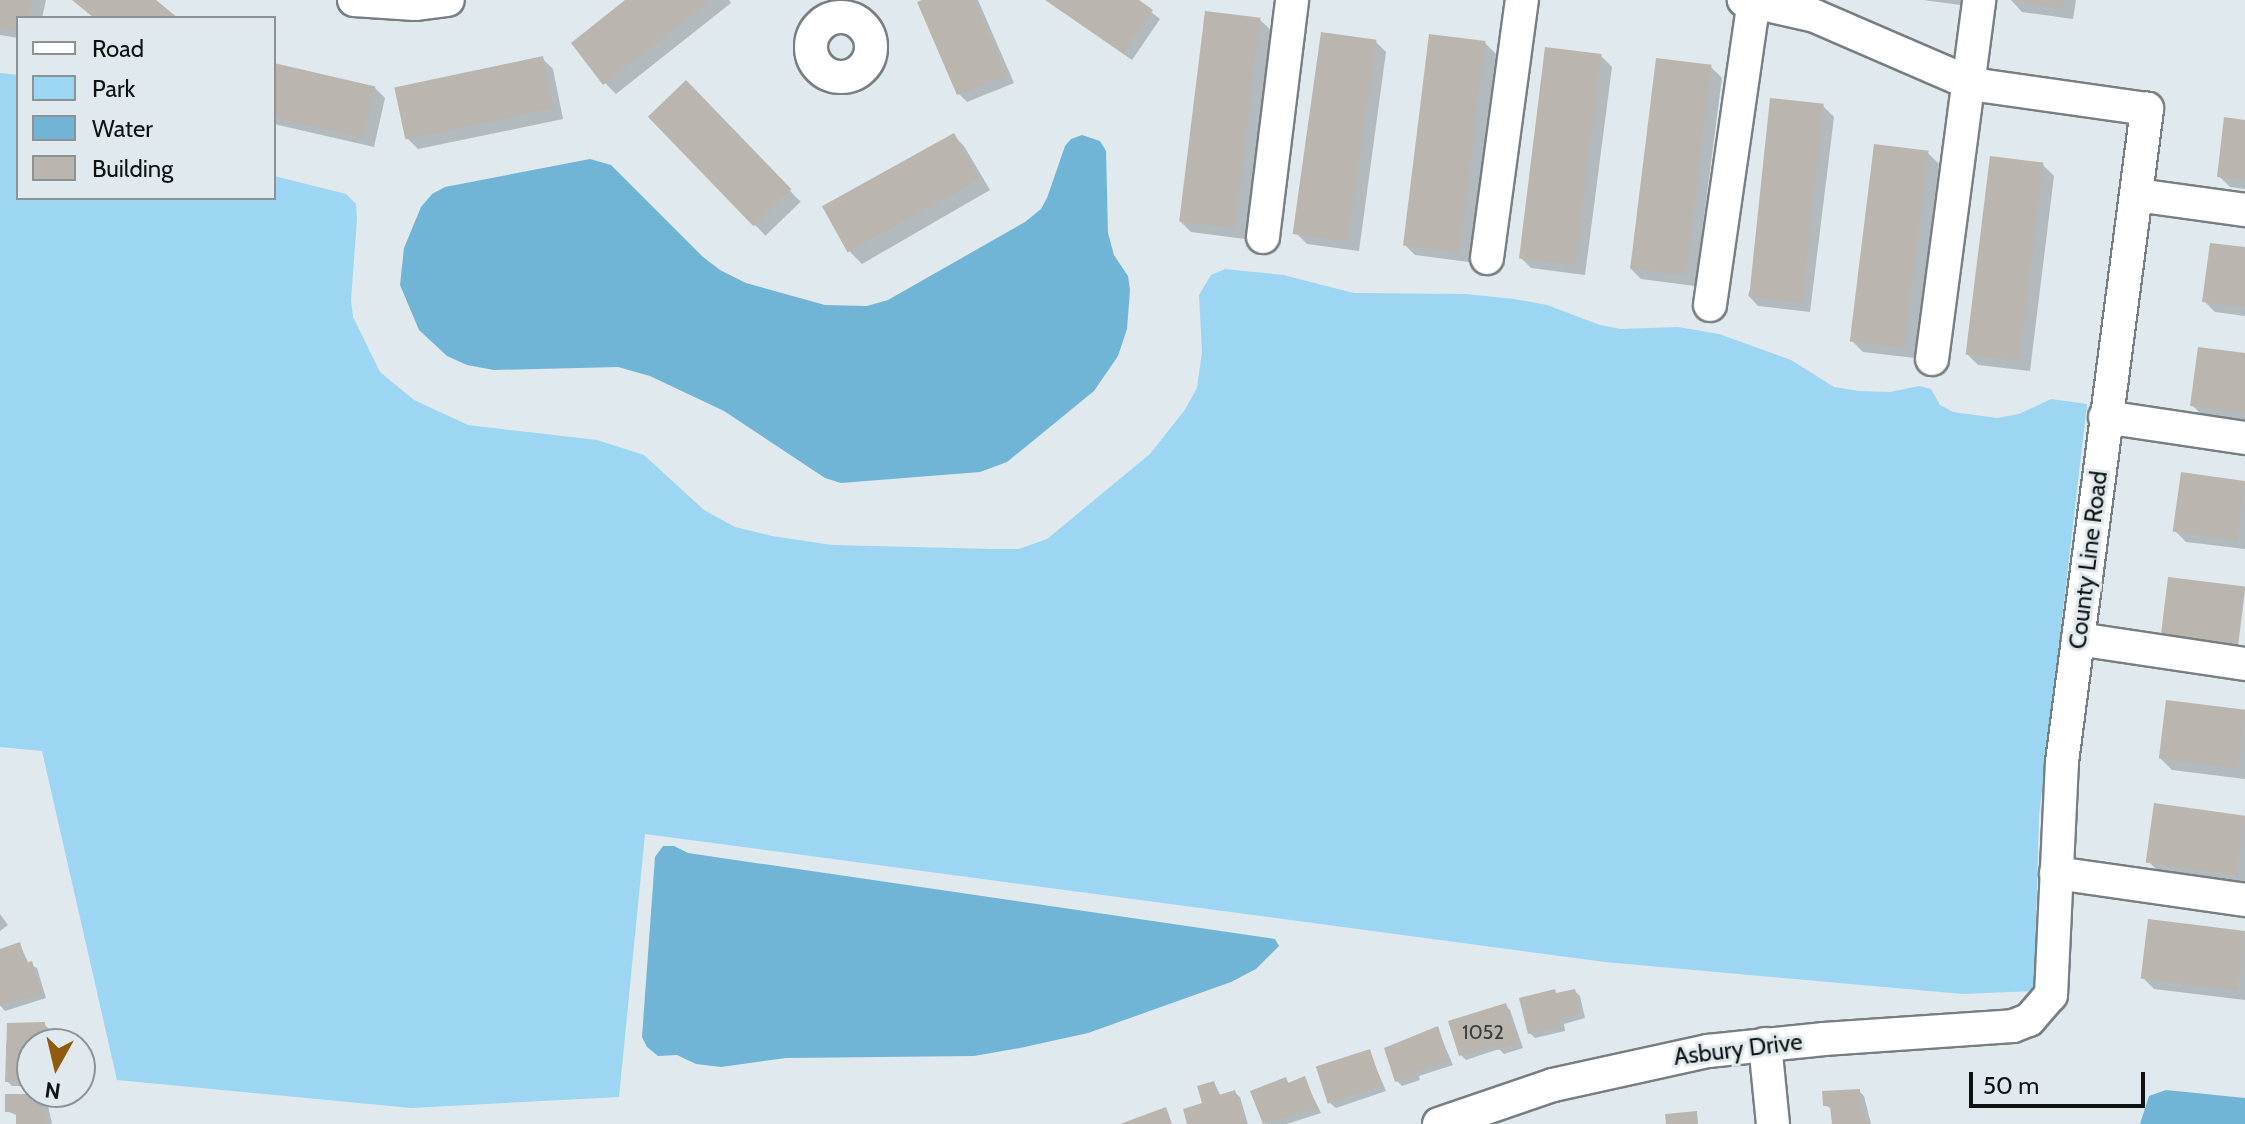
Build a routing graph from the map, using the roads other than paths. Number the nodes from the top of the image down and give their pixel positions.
1 (354, 0) edge
2 (448, 0) edge
3 (1292, 0) edge
4 (1522, 0) edge
5 (1744, 0) edge
6 (1754, 0) edge
7 (1979, 0) edge
8 (1968, 83) junction
9 (2137, 195) junction
10 (2245, 210) edge
11 (1263, 237) dead end
12 (1487, 258) dead end
13 (1710, 305) dead end
14 (1932, 359) dead end
15 (2105, 417) junction
16 (2245, 438) edge
17 (2078, 639) junction
18 (2245, 664) edge
19 (2056, 873) junction
20 (2245, 900) edge
21 (2042, 1009) joint
22 (1765, 1044) junction
23 (1439, 1124) edge
24 (1773, 1124) edge

1 - 2 street
3 - 11 street
4 - 12 street
5 - 6 street
6 - 8 street
6 - 13 street
7 - 8 street
8 - 9 street, County Line Road
8 - 14 street
9 - 10 street
9 - 15 street, County Line Road
15 - 16 street
15 - 17 street, County Line Road
17 - 18 street
17 - 19 street, County Line Road
19 - 20 street
19 - 21 street, County Line Road
21 - 22 street, Asbury Drive
22 - 23 street, Asbury Drive
22 - 24 street

